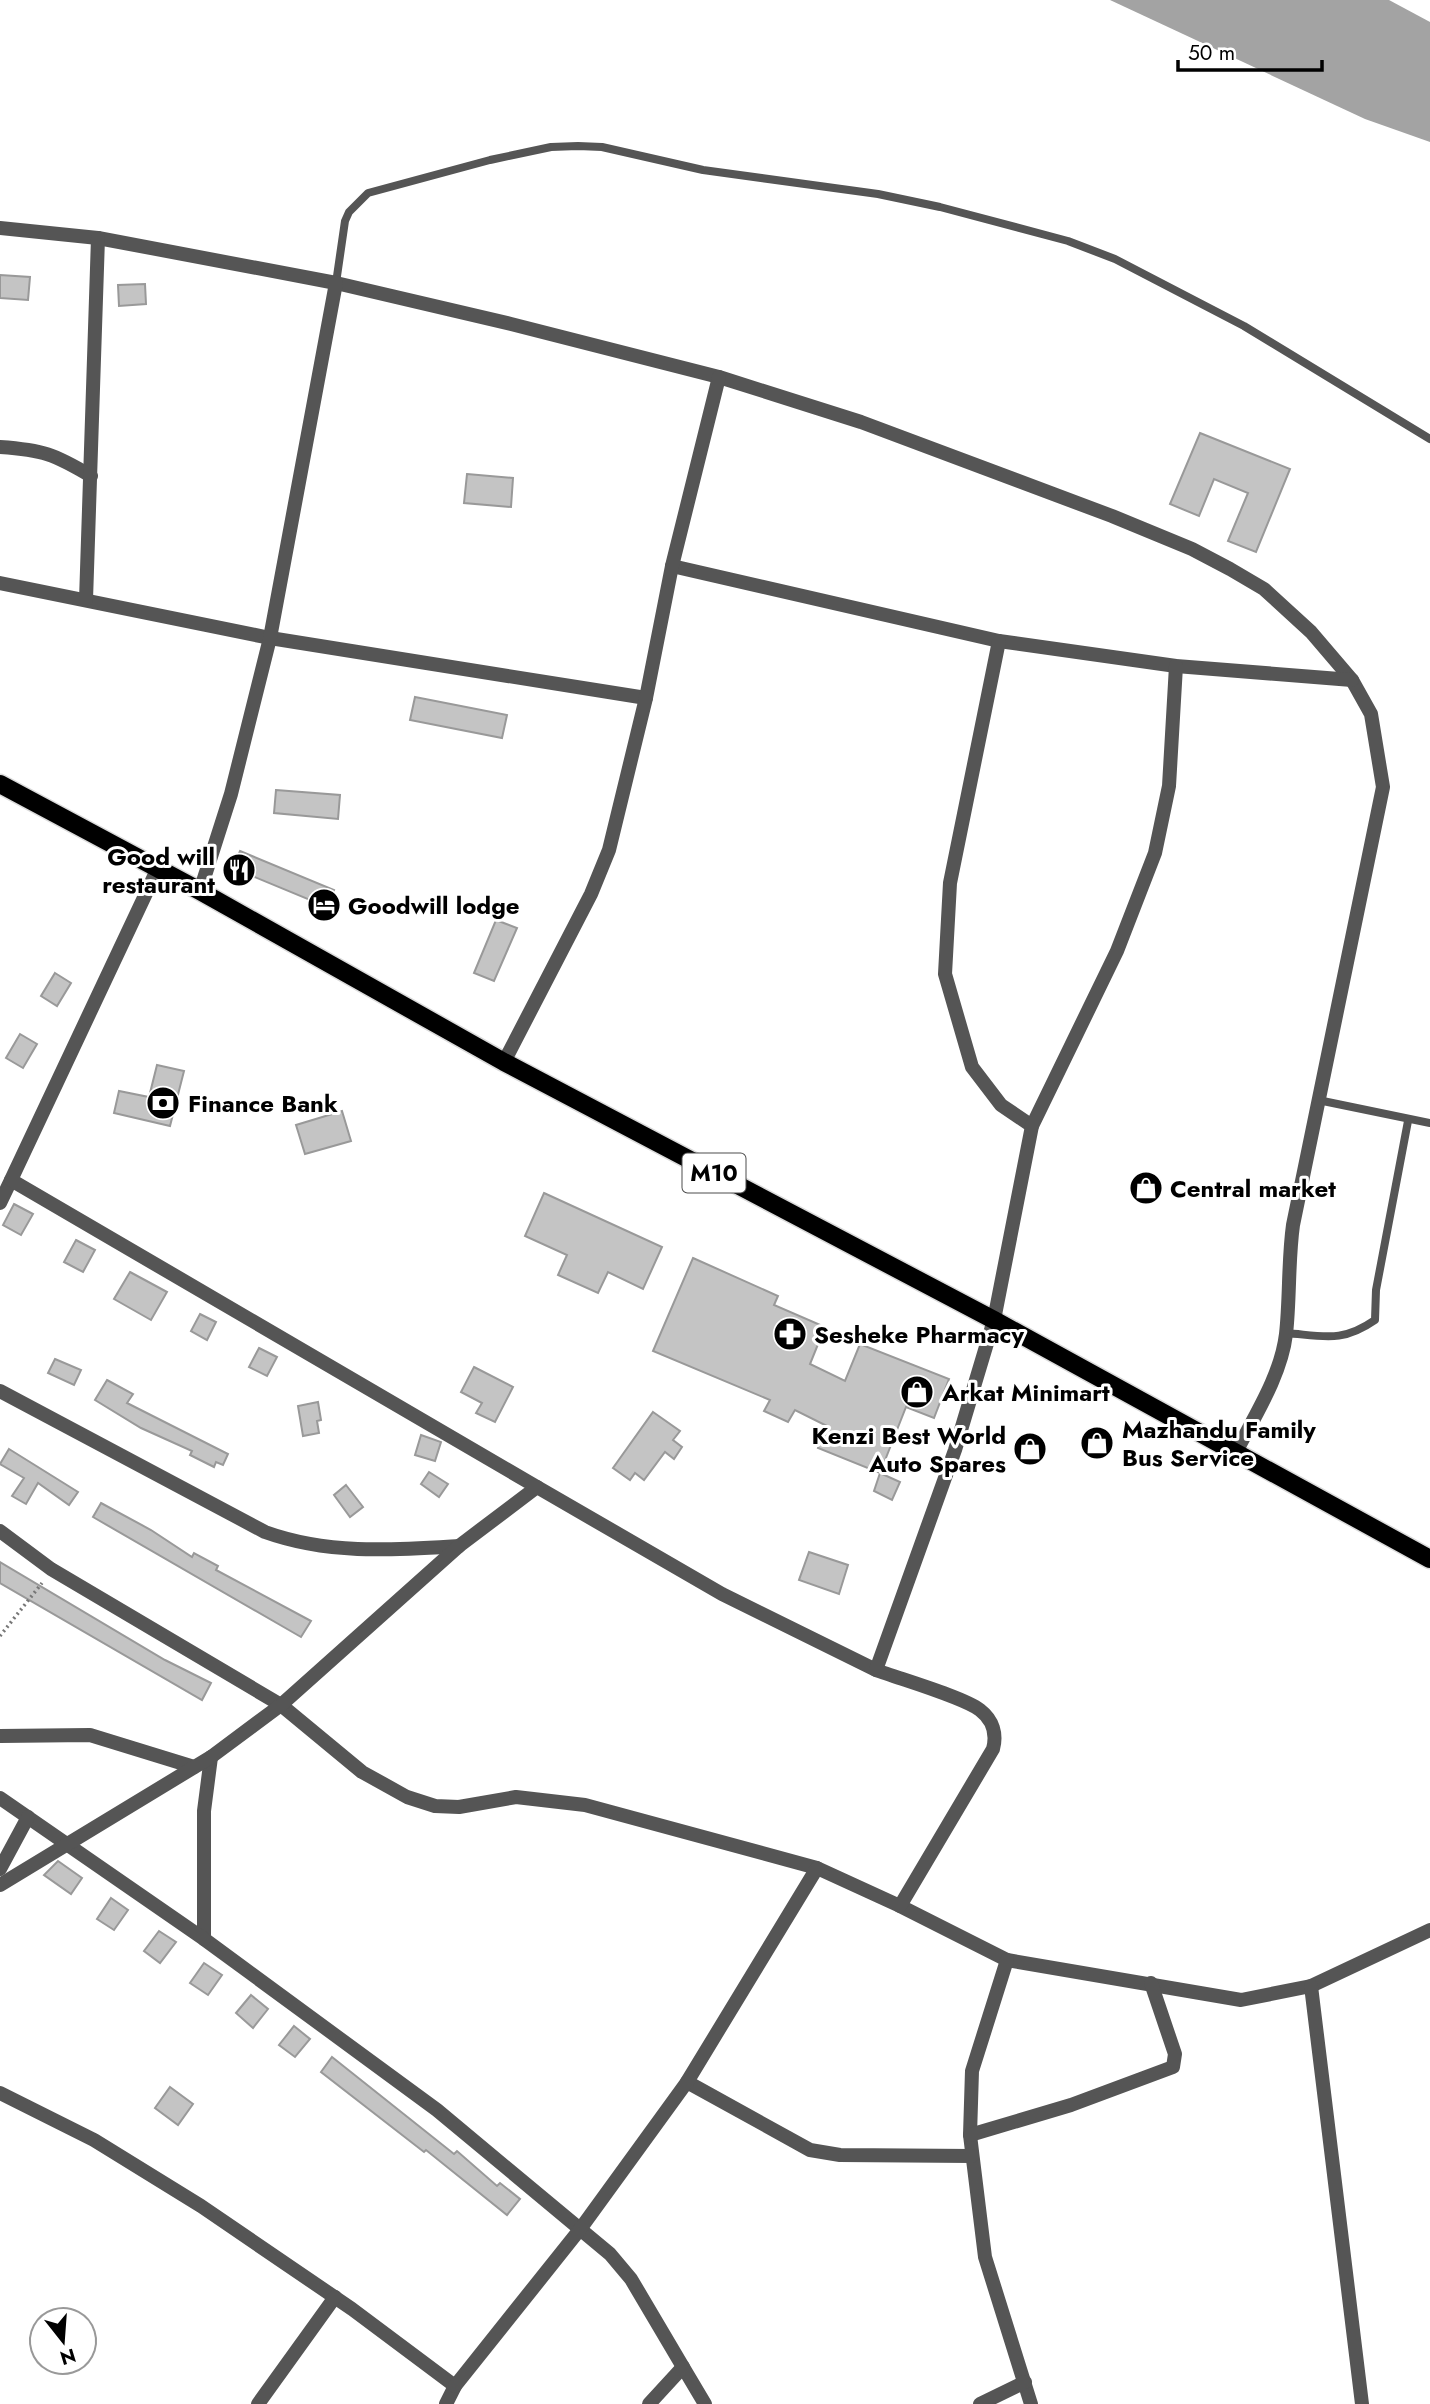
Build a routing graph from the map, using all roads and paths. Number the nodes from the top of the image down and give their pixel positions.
1 (0, 228) edge
2 (98, 238) junction
3 (336, 283) junction
4 (719, 377) junction
5 (1430, 439) edge
6 (0, 447) edge
7 (91, 476) junction
8 (672, 566) junction
9 (0, 583) edge
10 (86, 600) junction
11 (270, 638) junction
12 (999, 641) junction
13 (1177, 666) junction
14 (1352, 680) junction
15 (646, 698) junction
16 (0, 784) edge
17 (157, 870) junction
18 (200, 891) junction
19 (505, 1062) junction
20 (1318, 1100) junction
21 (1408, 1121) junction
22 (1430, 1123) edge
23 (1032, 1126) junction
24 (11, 1180) junction
25 (0, 1203) edge
26 (994, 1320) junction
27 (1286, 1333) junction
28 (0, 1391) edge
29 (1235, 1454) junction
30 (537, 1487) junction
31 (0, 1531) edge
32 (459, 1546) junction
33 (1430, 1559) edge
34 (51, 1569) junction
35 (0, 1636) edge
36 (876, 1670) junction
37 (281, 1705) junction
38 (0, 1735) edge
39 (211, 1757) junction
40 (194, 1768) junction
41 (0, 1798) edge
42 (28, 1817) junction
43 (67, 1847) junction
44 (817, 1868) junction
45 (0, 1869) edge
46 (0, 1885) edge
47 (900, 1906) junction
48 (1430, 1930) edge
49 (204, 1939) junction
50 (1007, 1960) junction
51 (1151, 1983) junction
52 (1311, 1986) junction
53 (687, 2082) junction
54 (0, 2093) edge
55 (970, 2135) junction
56 (972, 2157) junction
57 (581, 2228) junction
58 (335, 2297) junction
59 (683, 2367) junction
60 (1025, 2382) junction
61 (455, 2386) junction
62 (258, 2404) edge
63 (446, 2404) edge
64 (649, 2404) edge
65 (705, 2404) edge
66 (980, 2404) edge
67 (1031, 2404) edge
68 (1363, 2404) edge

1 - 2 street
2 - 3 street
2 - 7 street
3 - 4 street
3 - 5 lane
3 - 11 street
4 - 8 street
4 - 14 street
6 - 7 street
7 - 10 street
8 - 12 street
8 - 15 street
9 - 10 street
10 - 11 street
11 - 15 street
11 - 18 street
12 - 13 street
12 - 23 street
13 - 14 street
13 - 23 street
14 - 20 street
15 - 19 street
16 - 17 main road, M10
17 - 18 main road, M10
17 - 24 street
18 - 19 main road, M10
19 - 26 main road, M10
20 - 21 lane
20 - 27 street
21 - 22 lane
21 - 27 lane
23 - 26 street
24 - 25 street
24 - 30 street
26 - 29 main road, M10
26 - 36 street
27 - 29 street
28 - 32 street
29 - 33 main road, M10
30 - 32 street
30 - 36 street
31 - 34 street
32 - 37 street
34 - 35 path
34 - 37 street
36 - 47 street
37 - 39 street
37 - 44 street
38 - 40 street
39 - 40 street
39 - 49 street
40 - 43 street
41 - 42 street
42 - 43 street
42 - 45 street
43 - 46 street
43 - 49 street
44 - 47 street
44 - 53 street
47 - 50 street
48 - 52 street
49 - 57 street
50 - 51 street
50 - 55 street
51 - 52 street
51 - 55 street
52 - 68 street
53 - 56 street
53 - 57 street
54 - 58 street
55 - 56 street
56 - 60 street
57 - 59 street
57 - 61 street
58 - 61 street
58 - 62 street
59 - 64 street
59 - 65 street
60 - 66 street
60 - 67 street
61 - 63 street

